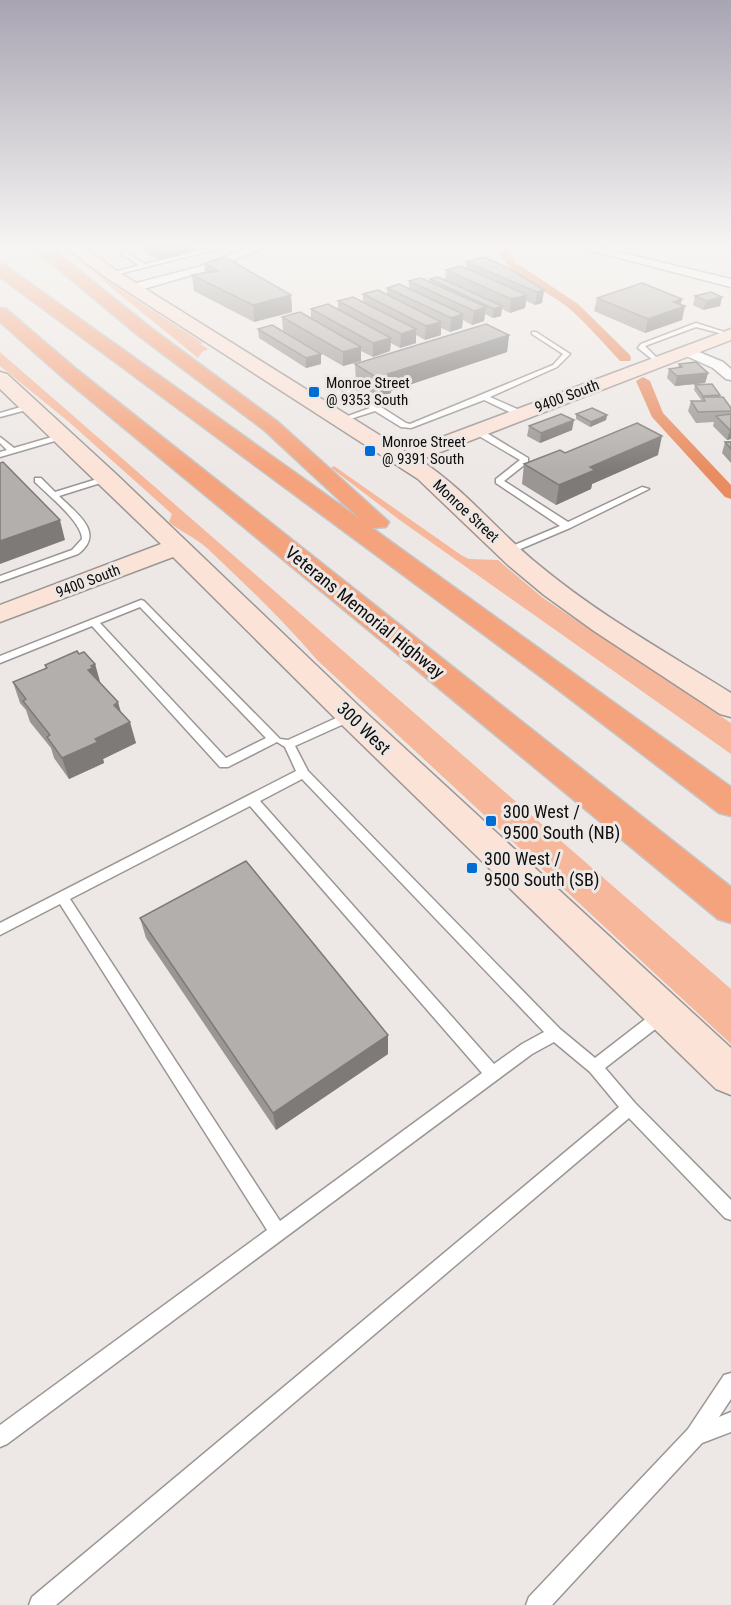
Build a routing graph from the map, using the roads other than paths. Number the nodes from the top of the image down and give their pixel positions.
1 (10, 322) edge
2 (71, 322) edge
3 (78, 322) edge
4 (133, 322) edge
5 (186, 322) edge
6 (0, 327) edge
7 (534, 333) dead end
8 (730, 334) edge
9 (97, 341) junction
10 (687, 351) junction
11 (658, 362) junction
12 (68, 372) junction
13 (731, 376) edge
14 (336, 382) dead end
15 (3, 385) edge
16 (484, 397) junction
17 (31, 406) junction
18 (376, 408) junction
19 (521, 414) junction
20 (0, 415) edge
21 (341, 420) junction
22 (477, 431) junction
23 (63, 436) junction
24 (0, 439) edge
25 (13, 451) junction
26 (0, 455) edge
27 (403, 459) junction
28 (107, 478) junction
29 (38, 480) dead end
30 (645, 489) dead end
31 (53, 495) junction
32 (567, 526) junction
33 (176, 547) junction
34 (508, 551) junction
35 (0, 579) edge
36 (0, 615) edge
37 (94, 622) junction
38 (0, 660) edge
39 (562, 678) junction
40 (731, 707) edge
41 (351, 716) junction
42 (274, 739) junction
43 (289, 744) junction
44 (303, 773) junction
45 (251, 799) junction
46 (731, 804) edge
47 (62, 897) junction
48 (731, 908) edge
49 (0, 929) edge
50 (665, 1012) junction
51 (555, 1034) junction
52 (595, 1067) junction
53 (493, 1074) junction
54 (731, 1075) edge
55 (630, 1108) junction
56 (731, 1212) edge
57 (278, 1233) junction
58 (731, 1382) edge
59 (731, 1422) edge
60 (695, 1436) junction
61 (0, 1437) edge
62 (40, 1605) edge
63 (537, 1605) edge

1 - 12 highway, Veterans Memorial Highway
2 - 9 highway
3 - 9 highway
4 - 39 highway
5 - 21 street, Monroe Street
6 - 12 highway
7 - 16 lane
8 - 10 street, 9400 South
8 - 11 lane
9 - 39 highway
10 - 11 street, 9400 South
10 - 13 street
11 - 19 street, 9400 South
12 - 48 highway, Veterans Memorial Highway
14 - 18 lane
15 - 17 street, 300 West
16 - 18 lane
16 - 19 lane
17 - 20 lane
17 - 23 street, 300 West
18 - 21 lane
19 - 22 street, 9400 South
21 - 27 street, Monroe Street
22 - 27 street, 9400 South
22 - 32 lane
23 - 25 lane
23 - 28 street, 300 West
24 - 25 lane
25 - 26 lane
27 - 34 street, Monroe Street
28 - 31 lane
28 - 33 street, 300 West
29 - 31 lane
30 - 32 lane
31 - 35 lane
32 - 34 lane
33 - 36 street, 9400 South
33 - 41 street, 300 West
34 - 40 street, Monroe Street
37 - 38 lane
37 - 42 lane
37 - 42 lane
39 - 46 highway
41 - 43 lane
41 - 50 street, 300 West
42 - 43 lane
43 - 44 lane
44 - 45 lane
44 - 51 lane
45 - 47 lane
45 - 53 lane
47 - 49 lane
47 - 57 lane
50 - 52 lane
50 - 54 street, 300 West
51 - 52 lane
51 - 53 lane
52 - 55 lane
53 - 57 lane
55 - 56 lane
55 - 62 lane
57 - 61 lane
58 - 60 lane
59 - 60 lane
60 - 63 lane

